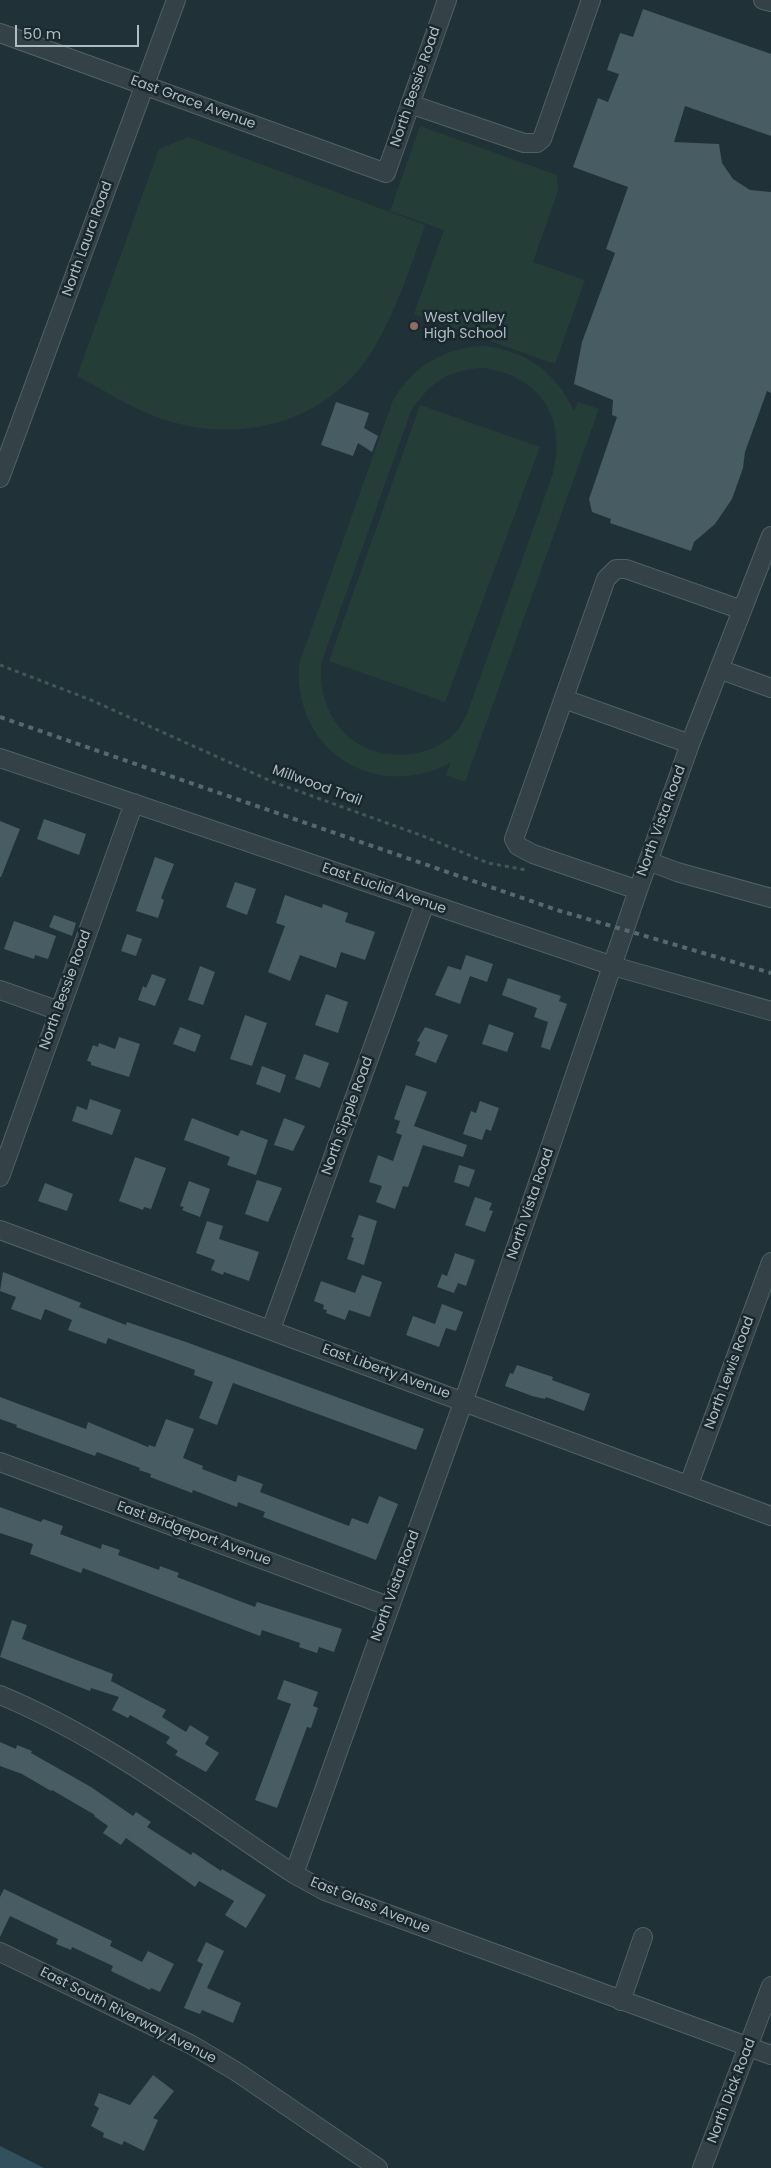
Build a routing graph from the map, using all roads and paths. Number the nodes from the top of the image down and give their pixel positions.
1 (176, 0) edge
2 (447, 0) edge
3 (592, 0) edge
4 (762, 0) edge
5 (771, 2) edge
6 (0, 33) edge
7 (144, 85) junction
8 (410, 104) junction
9 (386, 173) joint
10 (0, 478) edge
11 (771, 536) edge
12 (742, 610) junction
13 (0, 665) edge
14 (719, 669) junction
15 (771, 688) edge
16 (564, 699) junction
17 (690, 744) junction
18 (0, 758) edge
19 (134, 803) junction
20 (648, 861) junction
21 (531, 871) dead end
22 (638, 890) junction
23 (771, 898) edge
24 (425, 903) junction
25 (613, 966) junction
26 (0, 990) edge
27 (771, 1010) edge
28 (59, 1011) junction
29 (0, 1177) edge
30 (0, 1230) edge
31 (771, 1262) edge
32 (271, 1329) junction
33 (464, 1400) junction
34 (0, 1462) edge
35 (689, 1484) junction
36 (771, 1516) edge
37 (388, 1606) junction
38 (0, 1695) edge
39 (294, 1874) junction
40 (643, 1937) dead end
41 (0, 1952) edge
42 (771, 1986) edge
43 (621, 2001) junction
44 (749, 2047) junction
45 (771, 2055) edge
46 (378, 2168) edge
47 (702, 2168) edge

1 - 7 street, North Laura Road
2 - 8 street, North Bessie Road
3 - 8 street
4 - 5 street
6 - 7 street, East Grace Avenue
7 - 9 street, East Grace Avenue
7 - 10 street, North Laura Road
8 - 9 street, North Bessie Road
11 - 12 street, North Vista Road
12 - 14 street, North Vista Road
12 - 16 street
13 - 21 path, Millwood Trail
14 - 15 street
14 - 17 street, North Vista Road
16 - 17 street
16 - 22 street
17 - 20 street, North Vista Road
18 - 19 street, East Euclid Avenue
19 - 24 street, East Euclid Avenue
19 - 28 street, North Bessie Road
20 - 22 street, North Vista Road
20 - 23 street
22 - 25 street, North Vista Road
24 - 25 street, East Euclid Avenue
24 - 32 street, North Sipple Road
25 - 27 street, East Euclid Avenue
25 - 33 street, North Vista Road
26 - 28 street
28 - 29 street, North Bessie Road
30 - 32 street, East Liberty Avenue
31 - 35 street, North Lewis Road
32 - 33 street, East Liberty Avenue
33 - 35 street, East Liberty Avenue
33 - 37 street, North Vista Road
34 - 37 street, East Bridgeport Avenue
35 - 36 street, East Liberty Avenue
37 - 39 street, North Vista Road
38 - 39 street, East Glass Avenue
39 - 43 street, East Glass Avenue
40 - 43 street
41 - 46 street, East South Riverway Avenue
42 - 44 street, North Dick Road
43 - 44 street, East Glass Avenue
44 - 45 street, East Glass Avenue
44 - 47 street, North Dick Road

